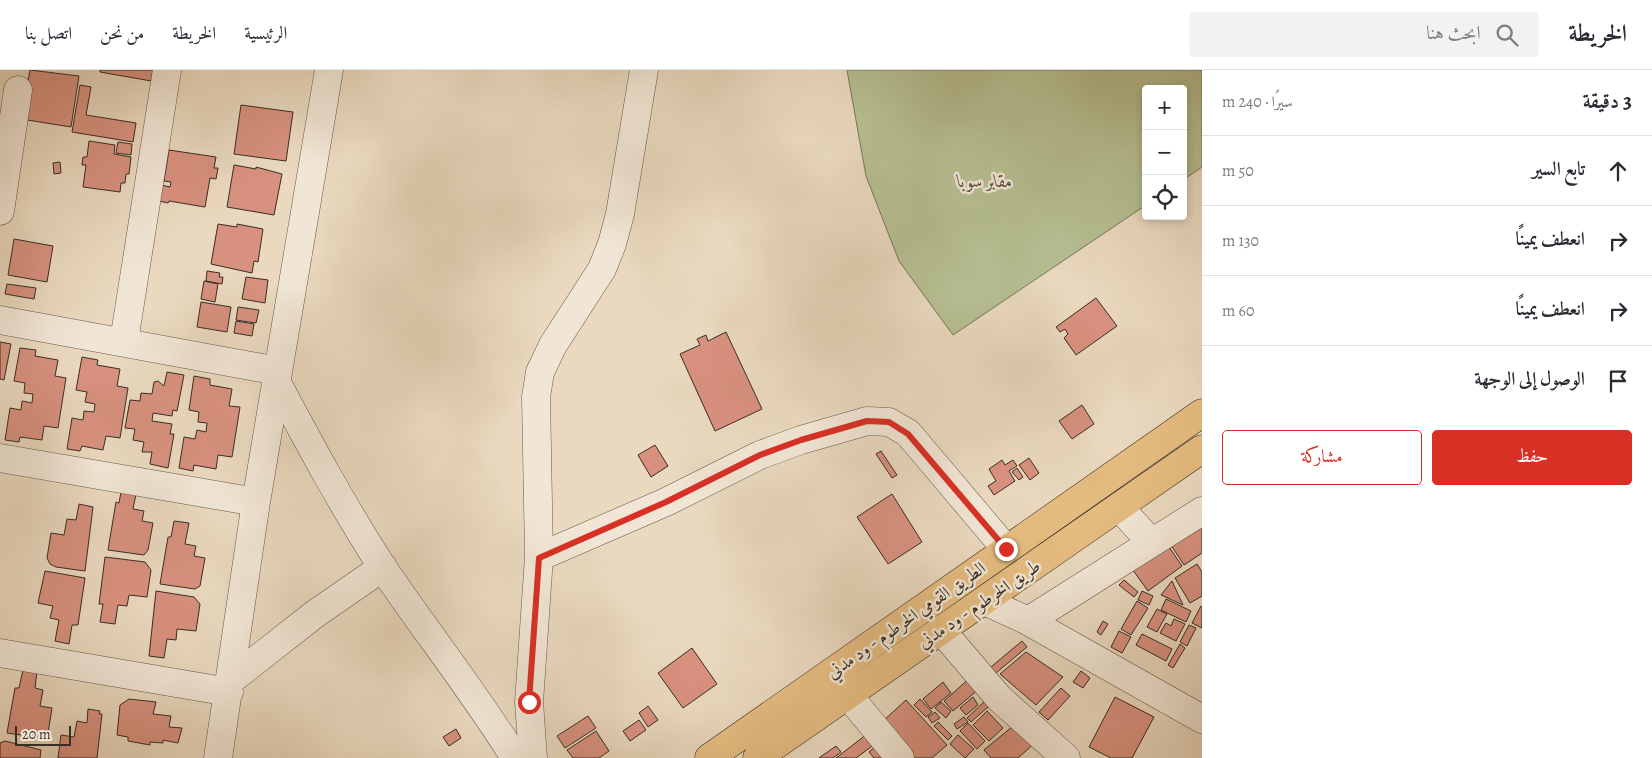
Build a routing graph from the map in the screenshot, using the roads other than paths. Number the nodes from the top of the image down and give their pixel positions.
1 (167, 70) edge
2 (329, 70) edge
3 (644, 70) edge
4 (18, 90) dead end
5 (0, 211) edge
6 (0, 320) edge
7 (124, 341) junction
8 (277, 376) junction
9 (1202, 414) edge
10 (1202, 450) edge
11 (0, 458) edge
12 (256, 502) junction
13 (1119, 507) junction
14 (1202, 511) edge
15 (1151, 542) junction
16 (1006, 549) junction
17 (539, 558) junction
18 (383, 567) junction
19 (985, 601) junction
20 (1028, 621) junction
21 (941, 630) junction
22 (0, 653) edge
23 (230, 686) junction
24 (847, 694) junction
25 (1202, 719) edge
26 (218, 758) edge
27 (515, 758) edge
28 (533, 758) edge
29 (709, 758) edge
30 (757, 758) edge
31 (900, 758) edge
32 (1066, 758) edge

1 - 7 street
2 - 8 street
3 - 17 street
4 - 5 street
6 - 7 street
7 - 8 street
8 - 12 street
8 - 18 street
9 - 16 highway, الطريق القومي الخرطوم - ود مدني
10 - 13 highway, طريق الخرطوم - ود مدني
11 - 12 street
12 - 23 street
13 - 15 street
13 - 19 highway, طريق الخرطوم - ود مدني
14 - 15 street
15 - 20 street
16 - 17 street
16 - 29 highway, الطريق القومي الخرطوم - ود مدني
17 - 28 street
18 - 23 street
18 - 27 street
19 - 20 street
19 - 21 highway, طريق الخرطوم - ود مدني
20 - 25 street
21 - 24 highway, طريق الخرطوم - ود مدني
21 - 32 street
22 - 23 street
23 - 26 street
24 - 30 highway, طريق الخرطوم - ود مدني
24 - 31 street

